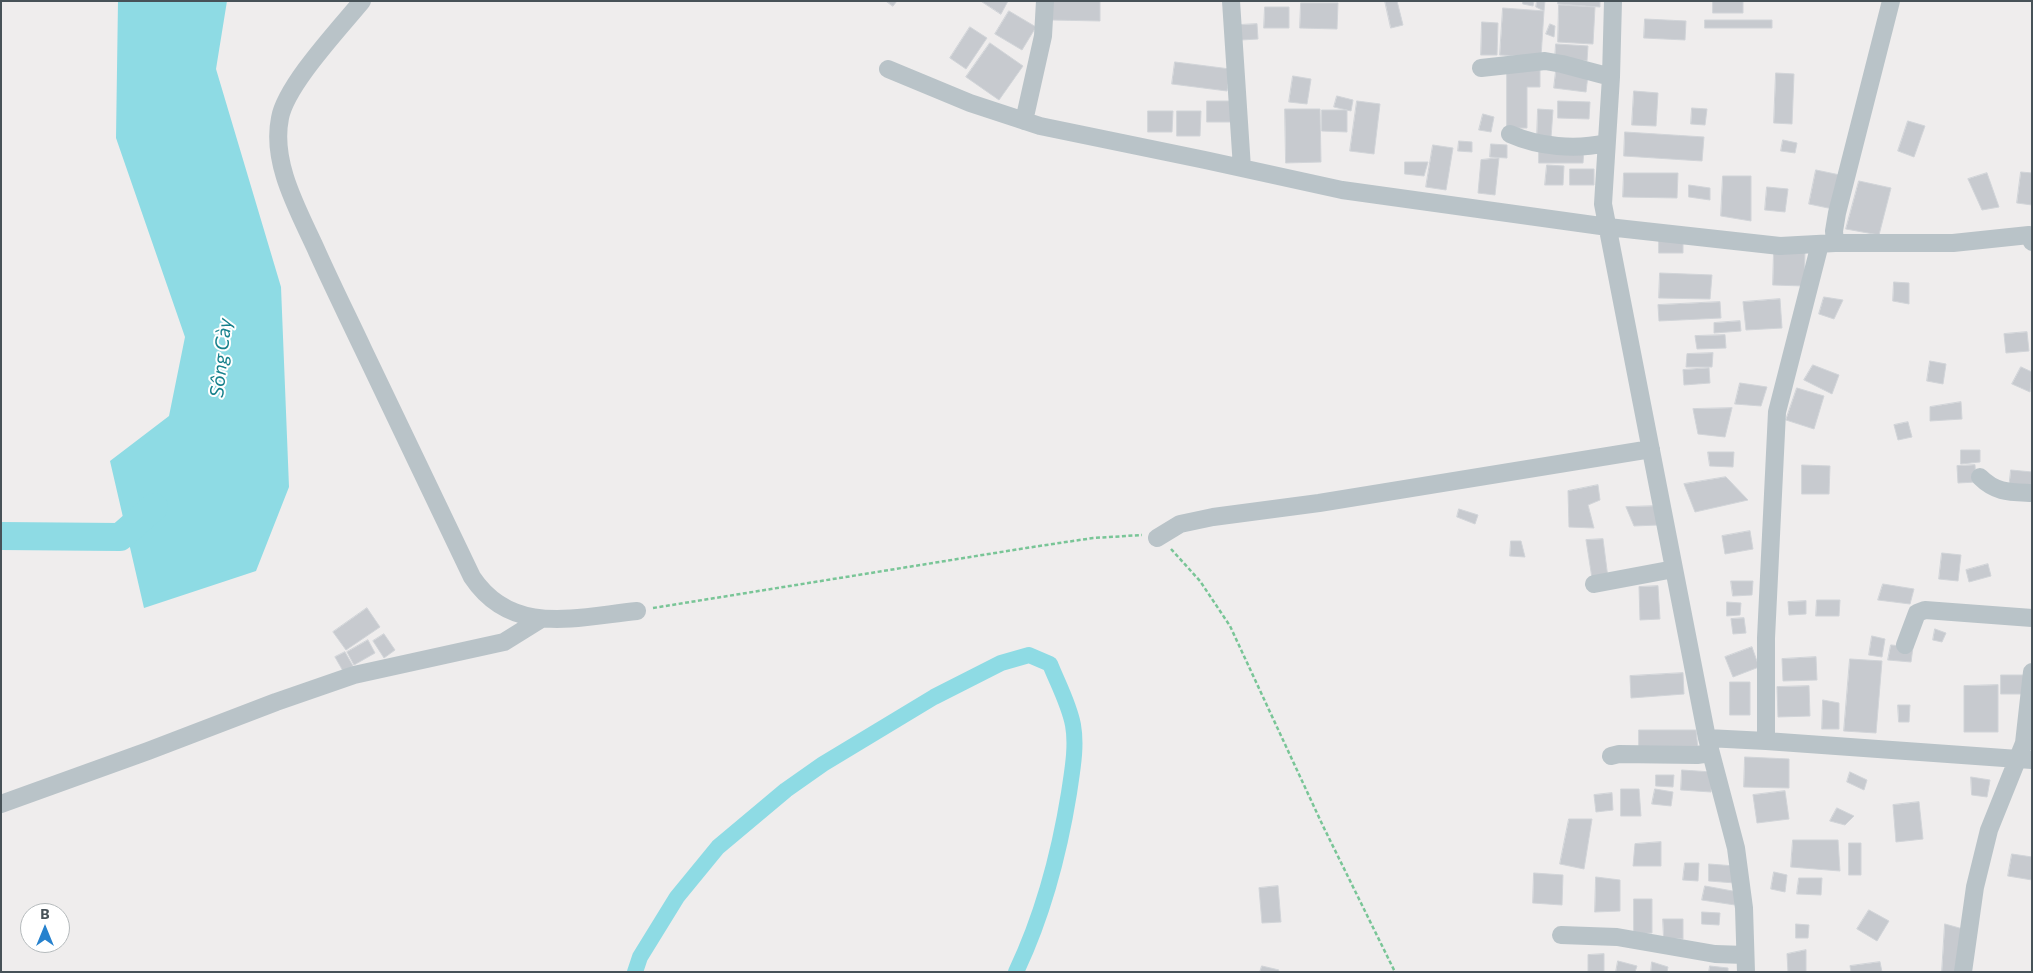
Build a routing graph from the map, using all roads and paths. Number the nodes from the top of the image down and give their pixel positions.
1 (362, 1) edge
2 (1045, 1) edge
3 (1231, 1) edge
4 (1613, 1) edge
5 (1891, 1) edge
6 (1480, 68) dead end
7 (888, 69) dead end
8 (1611, 77) junction
9 (1024, 121) junction
10 (1510, 134) dead end
11 (1606, 142) junction
12 (1242, 168) junction
13 (1608, 227) junction
14 (2032, 242) edge
15 (1828, 243) junction
16 (1651, 448) junction
17 (1980, 477) dead end
18 (2032, 493) edge
19 (1158, 538) junction
20 (1674, 569) junction
21 (1594, 584) dead end
22 (637, 611) joint
23 (2032, 618) edge
24 (542, 619) junction
25 (1905, 645) dead end
26 (2032, 672) edge
27 (1766, 741) junction
28 (1709, 746) junction
29 (1611, 756) dead end
30 (2025, 760) edge
31 (1, 804) edge
32 (1561, 935) dead end
33 (1746, 964) edge
34 (1395, 972) edge
35 (1963, 972) edge

1 - 24 street
2 - 9 street
3 - 12 street
4 - 8 street
5 - 15 street
6 - 8 street
7 - 9 street
8 - 11 street
9 - 12 street
10 - 11 street
11 - 13 street
12 - 13 street
13 - 15 street
13 - 16 street
14 - 15 street
15 - 27 street
16 - 19 street
16 - 20 street
17 - 18 street
19 - 22 path
19 - 34 path
20 - 21 street
20 - 28 street
22 - 24 street
23 - 25 street
24 - 31 street
26 - 30 street
27 - 28 street
27 - 30 street
28 - 29 street
28 - 33 street
30 - 35 street
32 - 33 street

